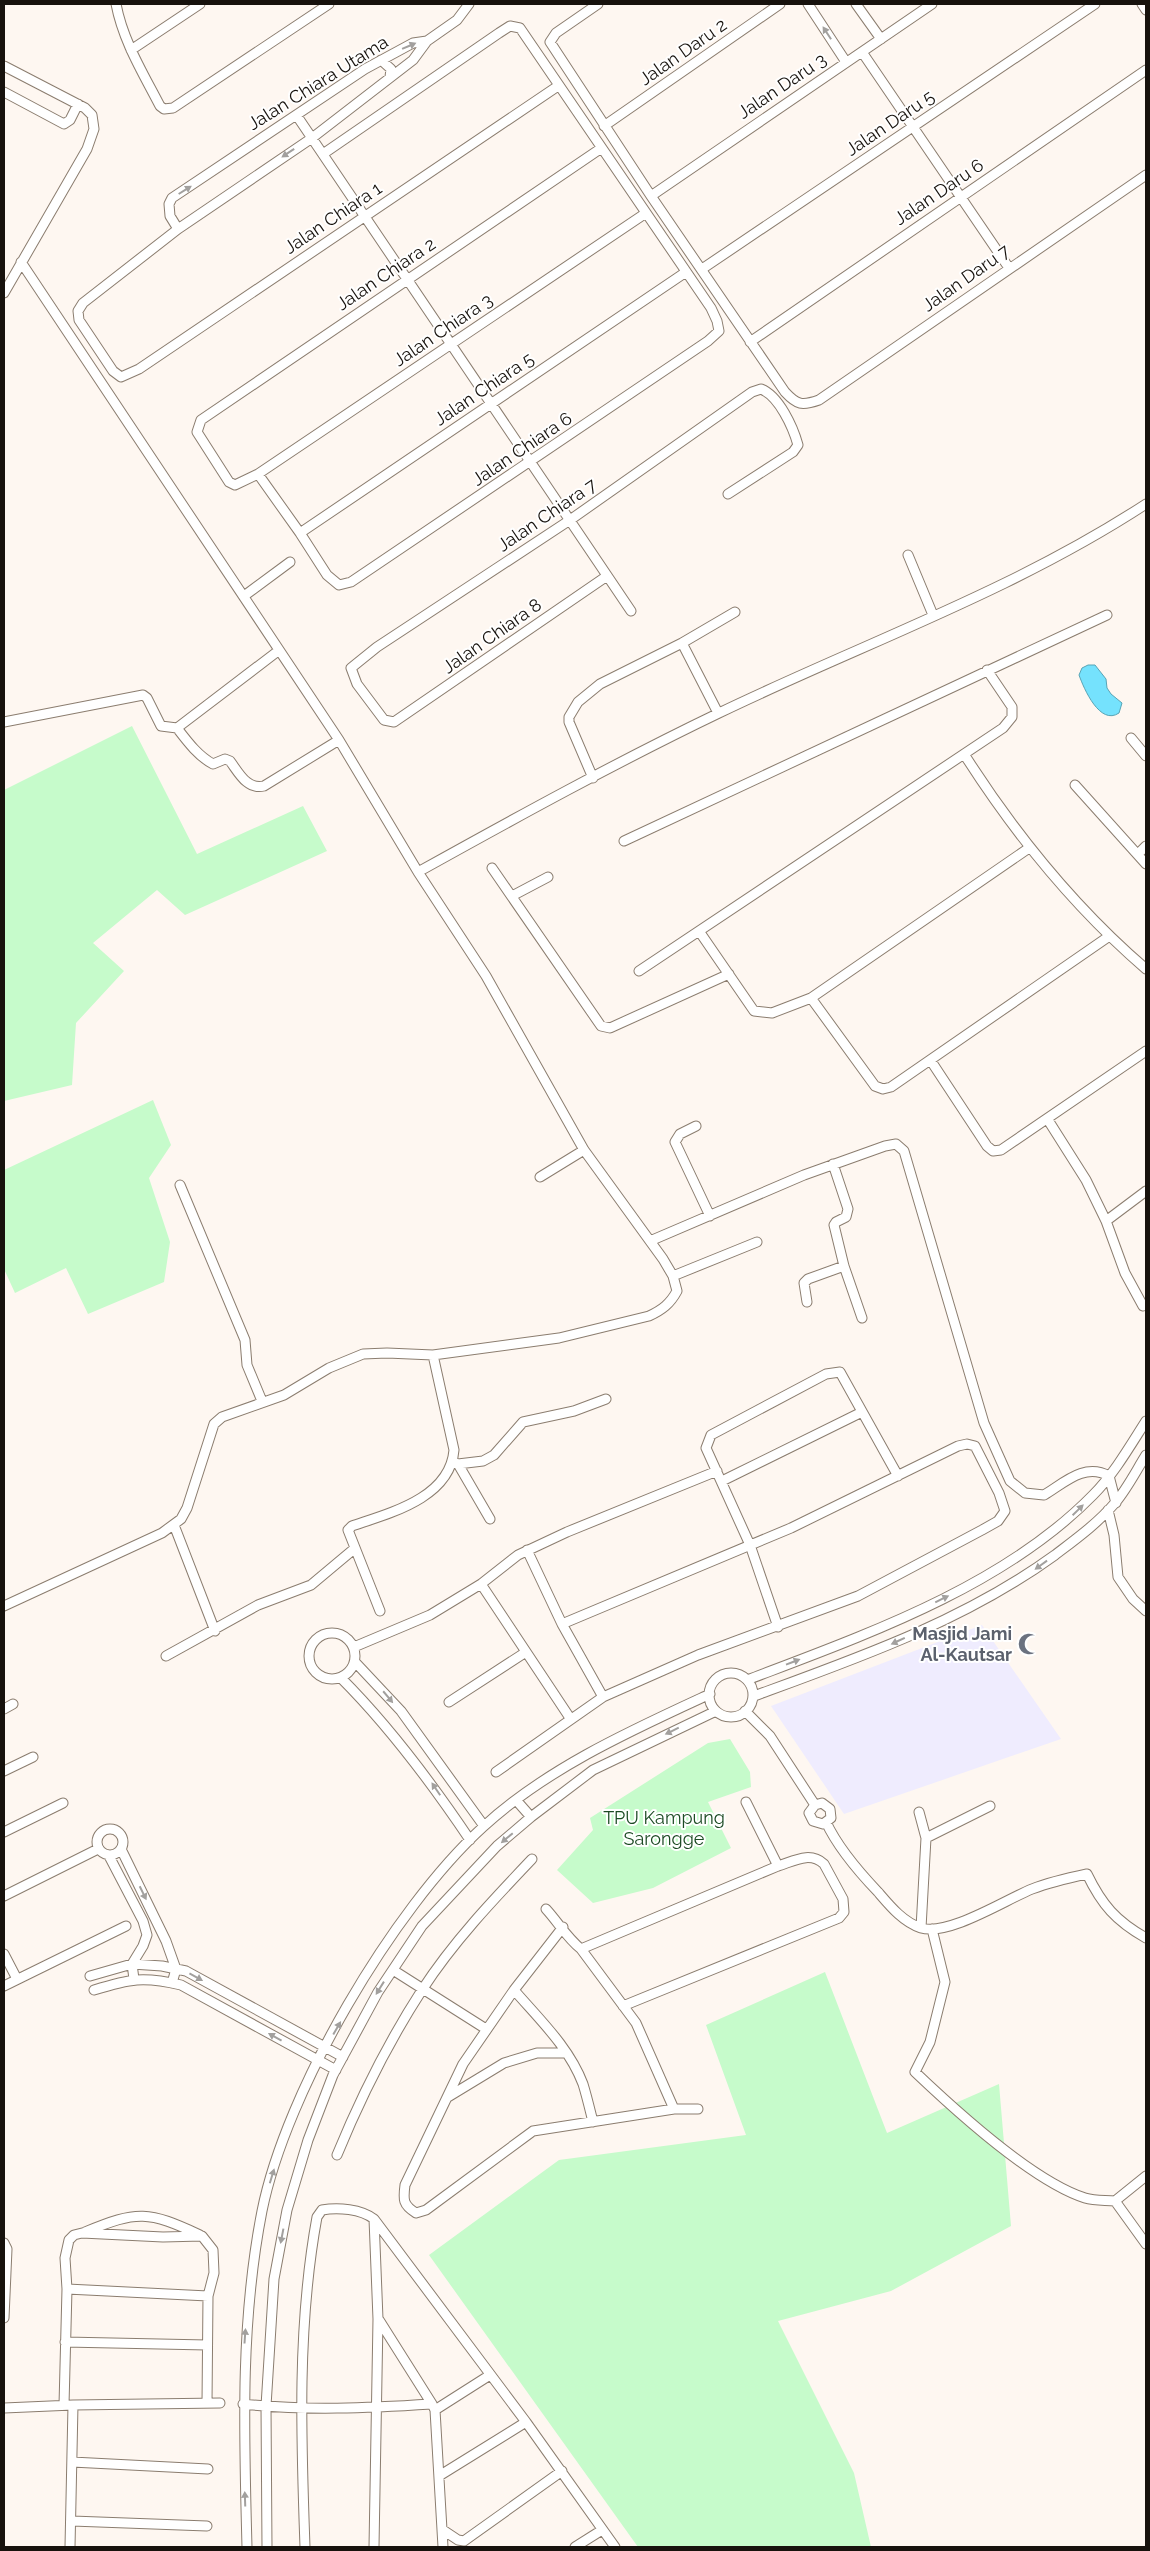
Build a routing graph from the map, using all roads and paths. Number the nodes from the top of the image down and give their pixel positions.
1 (116, 4) edge
2 (200, 4) edge
3 (330, 4) edge
4 (469, 4) edge
5 (598, 4) edge
6 (780, 4) edge
7 (808, 4) edge
8 (856, 4) edge
9 (932, 4) edge
10 (1096, 4) edge
11 (1142, 4) edge
12 (1146, 10) edge
13 (881, 39) junction
14 (427, 41) junction
15 (131, 50) junction
16 (862, 52) junction
17 (381, 60) junction
18 (846, 62) junction
19 (4, 66) edge
20 (1146, 70) edge
21 (390, 77) junction
22 (558, 86) junction
23 (4, 92) edge
24 (82, 106) junction
25 (297, 116) junction
26 (604, 126) junction
27 (913, 127) junction
28 (312, 138) junction
29 (600, 149) junction
30 (323, 154) junction
31 (1146, 175) edge
32 (651, 196) junction
33 (961, 197) junction
34 (646, 213) junction
35 (365, 216) junction
36 (178, 229) junction
37 (21, 262) junction
38 (1009, 268) junction
39 (702, 269) junction
40 (686, 272) junction
41 (407, 280) junction
42 (4, 293) edge
43 (78, 310) joint
44 (750, 342) junction
45 (451, 344) junction
46 (491, 404) junction
47 (197, 432) joint
48 (531, 463) junction
49 (258, 474) junction
50 (728, 494) dead end
51 (1146, 504) edge
52 (570, 520) junction
53 (300, 533) junction
54 (908, 555) dead end
55 (290, 562) dead end
56 (607, 576) junction
57 (244, 596) junction
58 (631, 611) dead end
59 (735, 612) dead end
60 (933, 615) junction
61 (1107, 615) dead end
62 (682, 643) junction
63 (278, 651) junction
64 (987, 670) junction
65 (718, 713) junction
66 (4, 722) edge
67 (394, 722) joint
68 (177, 728) junction
69 (1131, 738) dead end
70 (339, 740) junction
71 (964, 754) junction
72 (1146, 756) edge
73 (593, 778) junction
74 (1075, 785) dead end
75 (624, 841) dead end
76 (1146, 846) edge
77 (1029, 848) junction
78 (1138, 854) junction
79 (1146, 864) edge
80 (492, 868) dead end
81 (418, 872) junction
82 (548, 877) dead end
83 (512, 896) junction
84 (699, 931) junction
85 (1108, 937) junction
86 (1146, 969) edge
87 (639, 971) dead end
88 (728, 974) junction
89 (810, 998) junction
90 (1146, 1051) edge
91 (931, 1061) junction
92 (1048, 1120) junction
93 (696, 1126) dead end
94 (584, 1150) junction
95 (833, 1164) junction
96 (540, 1177) dead end
97 (180, 1185) dead end
98 (1146, 1191) edge
99 (710, 1216) junction
100 (1106, 1221) junction
101 (650, 1242) junction
102 (757, 1242) dead end
103 (844, 1266) junction
104 (673, 1276) junction
105 (807, 1302) dead end
106 (1143, 1306) dead end
107 (862, 1318) dead end
108 (433, 1355) junction
109 (606, 1399) dead end
110 (262, 1401) junction
111 (862, 1412) junction
112 (1146, 1421) edge
113 (1146, 1455) edge
114 (456, 1463) junction
115 (717, 1471) junction
116 (898, 1476) junction
117 (1109, 1476) junction
118 (722, 1481) junction
119 (1116, 1502) junction
120 (1108, 1510) junction
121 (490, 1519) dead end
122 (174, 1525) junction
123 (750, 1545) junction
124 (354, 1548) junction
125 (527, 1550) junction
126 (481, 1584) junction
127 (4, 1606) edge
128 (380, 1611) dead end
129 (1146, 1611) edge
130 (562, 1624) junction
131 (778, 1627) junction
132 (215, 1631) junction
133 (354, 1647) junction
134 (526, 1652) junction
135 (166, 1656) dead end
136 (354, 1662) junction
137 (341, 1678) junction
138 (747, 1680) junction
139 (710, 1694) junction
140 (754, 1696) junction
141 (603, 1697) junction
142 (450, 1702) dead end
143 (13, 1704) dead end
144 (4, 1709) edge
145 (716, 1711) junction
146 (745, 1711) junction
147 (570, 1718) junction
148 (428, 1747) junction
149 (33, 1757) dead end
150 (413, 1758) junction
151 (4, 1771) edge
152 (496, 1772) dead end
153 (516, 1800) junction
154 (746, 1802) dead end
155 (63, 1803) dead end
156 (815, 1804) junction
157 (990, 1806) dead end
158 (919, 1812) dead end
159 (531, 1817) junction
160 (826, 1822) junction
161 (484, 1826) junction
162 (4, 1832) edge
163 (926, 1838) junction
164 (470, 1840) junction
165 (98, 1849) junction
166 (121, 1849) junction
167 (109, 1856) junction
168 (532, 1859) dead end
169 (778, 1866) junction
170 (4, 1896) edge
171 (546, 1909) dead end
172 (126, 1926) dead end
173 (563, 1927) junction
174 (921, 1928) junction
175 (932, 1929) junction
176 (1146, 1938) edge
177 (581, 1949) junction
178 (4, 1954) edge
179 (132, 1964) junction
180 (176, 1969) junction
181 (393, 1970) junction
182 (90, 1976) dead end
183 (17, 1979) junction
184 (134, 1979) junction
185 (172, 1983) junction
186 (4, 1986) edge
187 (423, 1989) junction
188 (94, 1990) dead end
189 (514, 1990) junction
190 (623, 2006) junction
191 (486, 2029) junction
192 (326, 2047) junction
193 (566, 2053) junction
194 (343, 2056) junction
195 (318, 2060) junction
196 (336, 2070) junction
197 (447, 2098) junction
198 (674, 2109) junction
199 (698, 2109) dead end
200 (594, 2122) junction
201 (337, 2155) dead end
202 (1146, 2176) edge
203 (1116, 2201) junction
204 (374, 2219) junction
205 (82, 2233) junction
206 (202, 2236) junction
207 (4, 2243) edge
208 (1146, 2244) edge
209 (67, 2289) junction
210 (208, 2296) junction
211 (4, 2318) edge
212 (378, 2320) junction
213 (65, 2342) junction
214 (207, 2344) junction
215 (490, 2375) junction
216 (207, 2403) junction
217 (220, 2404) dead end
218 (243, 2404) junction
219 (69, 2405) junction
220 (266, 2406) junction
221 (300, 2407) junction
222 (433, 2407) junction
223 (4, 2408) edge
224 (377, 2408) junction
225 (526, 2422) junction
226 (72, 2462) junction
227 (208, 2469) dead end
228 (562, 2472) junction
229 (439, 2476) junction
230 (72, 2521) junction
231 (207, 2526) dead end
232 (443, 2530) junction
233 (602, 2530) junction
234 (70, 2547) edge
235 (247, 2547) edge
236 (267, 2547) edge
237 (305, 2547) edge
238 (374, 2547) edge
239 (443, 2547) edge
240 (575, 2547) edge
241 (615, 2547) edge

1 - 15 street
2 - 15 street
3 - 15 street
4 - 14 street
5 - 26 street
6 - 26 street, Jalan Daru 2
18 -> 7 street
8 - 13 street
9 - 13 street, Jalan Daru 3
10 - 27 street, Jalan Daru 5
11 - 12 street
13 - 16 street, Jalan Daru 3
17 -> 14 street, Jalan Chiara Utama
14 - 21 street, Jalan Chiara Utama
16 - 18 street, Jalan Daru 3
16 - 27 street
17 - 21 street
17 - 25 street, Jalan Chiara Utama
18 - 32 street, Jalan Daru 3
19 - 24 street
20 - 33 street, Jalan Daru 6
21 - 28 street, Jalan Chiara Utama
22 - 29 street
22 - 30 street
22 - 35 street, Jalan Chiara 1
23 - 24 street
24 - 37 street
25 - 28 street
36 -> 25 street, Jalan Chiara Utama
26 - 32 street
27 - 33 street
27 - 39 street, Jalan Daru 5
28 - 30 street
28 -> 36 street, Jalan Chiara Utama
29 - 34 street
29 - 41 street, Jalan Chiara 2
30 - 35 street
31 - 38 street, Jalan Daru 7
32 - 39 street
33 - 38 street
33 - 44 street, Jalan Daru 6
34 - 40 street
34 - 45 street, Jalan Chiara 3
35 - 41 street
35 - 43 street, Jalan Chiara 1
36 - 43 street, Jalan Chiara Utama
37 - 42 street
37 - 57 street
38 - 44 street, Jalan Daru 7
39 - 44 street
40 - 46 street, Jalan Chiara 5
40 - 48 street, Jalan Chiara 6
41 - 45 street
41 - 47 street, Jalan Chiara 2
45 - 46 street
45 - 49 street, Jalan Chiara 3
46 - 48 street
46 - 53 street, Jalan Chiara 5
47 - 49 street, Jalan Chiara 3
48 - 52 street
48 - 53 street, Jalan Chiara 6
49 - 53 street
50 - 52 street, Jalan Chiara 7
51 - 60 street
52 - 56 street
52 - 67 street, Jalan Chiara 7
54 - 60 street
55 - 57 street
56 - 58 street
56 - 67 street, Jalan Chiara 8
57 - 63 street
59 - 62 street
60 - 65 street
61 - 64 street
62 - 65 street
62 - 73 street
63 - 68 street
63 - 70 street
64 - 71 street
64 - 75 street
65 - 73 street
66 - 68 street
68 - 70 street
69 - 72 street
70 - 81 street
71 - 77 street
71 - 84 street
73 - 81 street
74 - 78 street
76 - 78 street
77 - 85 street
77 - 89 street
78 - 79 street
80 - 83 street
81 - 94 street
82 - 83 street
83 - 88 street
84 - 87 street
84 - 88 street
85 - 86 street
85 - 91 street
88 - 89 street
89 - 91 street
90 - 92 street
91 - 92 street
92 - 100 street
93 - 99 street
94 - 96 street
94 - 101 street
95 - 99 street
95 - 103 street
95 - 117 street
97 - 110 street
98 - 100 street
99 - 101 street
100 - 106 street
101 - 104 street
102 - 104 street
103 - 105 street
103 - 107 street
104 - 108 street
108 - 110 street
108 - 114 street
109 - 114 street
110 - 122 street
111 - 115 street
111 - 116 street
111 - 118 street
112 - 117 street
113 - 119 street
114 - 121 street
114 - 124 street
115 - 118 street
115 - 125 street
116 - 123 street
116 - 131 street
117 - 119 street
138 -> 117 street
118 - 123 street
119 - 120 street
120 - 129 street
120 -> 140 street
122 - 127 street
122 - 132 street
123 - 130 street
123 - 131 street
124 - 128 street
124 - 132 street
125 - 126 street
125 - 130 street
126 - 133 street
126 - 134 street
130 - 141 street
131 - 141 street
132 - 135 street
133 - 136 street
133 - 137 street
134 - 142 street
134 - 147 street
136 - 137 street
136 -> 148 street
137 - 150 street
138 - 139 street
138 - 140 street
139 - 145 street
139 - 153 street
140 - 146 street
141 - 147 street
143 - 144 street
145 - 146 street
145 -> 159 street
146 - 156 street
147 - 152 street
148 - 150 street
148 - 161 street
149 - 151 street
164 -> 150 street
153 - 159 street
153 - 161 street
154 - 169 street
155 - 162 street
156 - 160 street
156 - 160 street
157 - 163 street
158 - 163 street
159 -> 181 street
160 - 174 street
161 - 164 street
163 - 174 street
192 -> 164 street
165 - 166 street
165 - 167 street
165 - 170 street
166 - 167 street
166 -> 180 street
167 - 179 street
168 - 187 street
169 - 177 street
169 - 190 street
171 - 173 street
172 - 183 street
173 - 177 street
173 - 189 street
174 - 175 street
175 - 176 street
175 - 203 street
177 - 190 street
178 - 183 street
179 - 180 street
179 - 182 street
179 - 184 street
180 - 185 street
180 -> 192 street
181 - 187 street
181 -> 194 street
183 - 186 street
184 - 185 street
184 - 188 street
195 -> 185 street
187 - 191 street
187 - 201 street
189 - 191 street
189 - 193 street
190 - 198 street
191 - 197 street
192 - 194 street
192 - 195 street
193 - 197 street
193 - 200 street
194 - 196 street
195 - 196 street
218 -> 195 street
196 -> 220 street
197 - 200 street
198 - 199 street
198 - 200 street
202 - 203 street
203 - 208 street
204 - 212 street
204 - 215 street
204 - 221 street
205 - 206 street
205 - 206 street
205 - 209 street
206 - 210 street
207 - 211 street
209 - 210 street
209 - 213 street
210 - 214 street
212 - 222 street
212 - 224 street
213 - 214 street
213 - 219 street
214 - 216 street
215 - 222 street
215 - 225 street
216 - 217 street
216 - 219 street
218 - 220 street
235 -> 218 street
219 - 223 street
219 - 226 street
220 - 221 street
220 - 236 street
221 - 224 street
221 - 237 street
222 - 224 street
222 - 229 street
224 - 238 street
225 - 228 street
225 - 229 street
226 - 227 street
226 - 230 street
228 - 232 street
228 - 233 street
229 - 232 street
230 - 231 street
230 - 234 street
232 - 239 street
233 - 240 street
233 - 241 street

